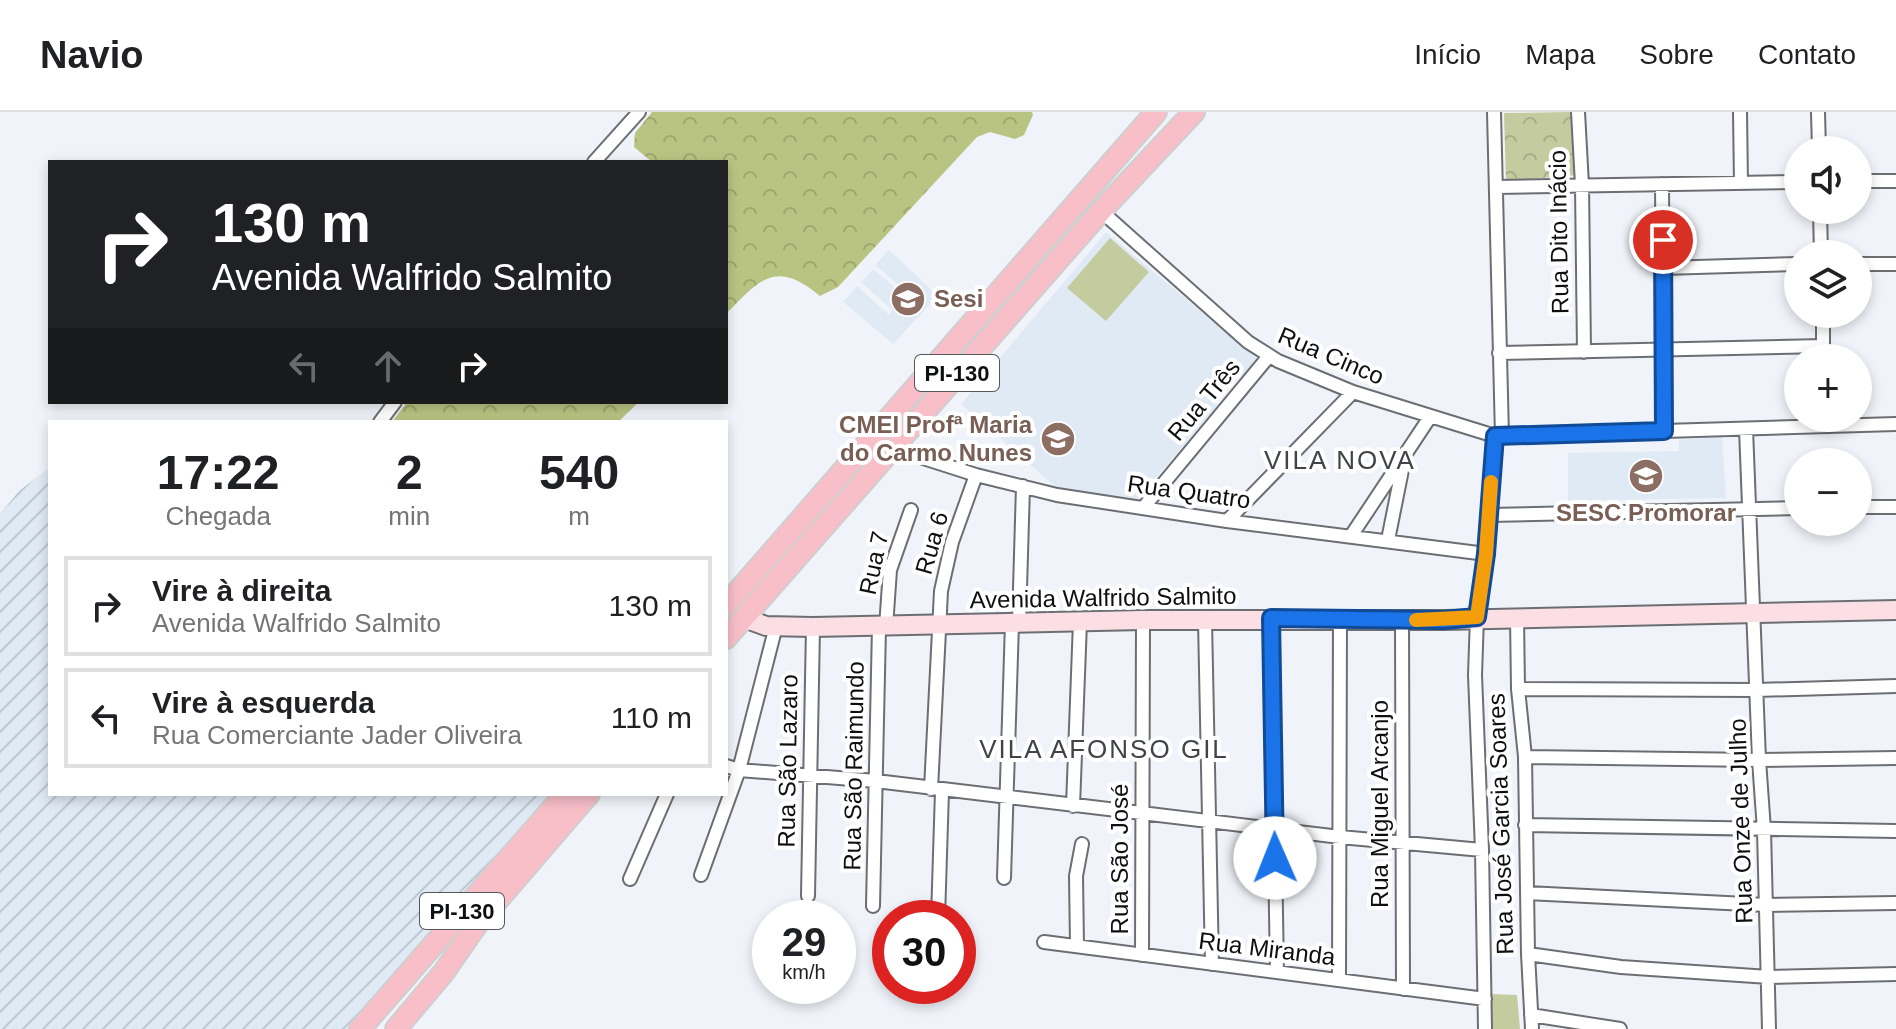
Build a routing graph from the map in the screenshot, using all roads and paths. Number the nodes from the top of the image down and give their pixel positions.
1 (639, 112) edge
2 (1156, 112) edge
3 (1194, 112) edge
4 (1494, 112) edge
5 (1578, 112) edge
6 (1740, 112) edge
7 (1818, 112) edge
8 (1819, 136) edge
9 (596, 160) edge
10 (1872, 181) edge
11 (1896, 181) edge
12 (1784, 182) edge
13 (1741, 183) junction
14 (1662, 184) junction
15 (1582, 185) junction
16 (1496, 187) junction
17 (1101, 211) junction
18 (1784, 264) edge
19 (1872, 264) edge
20 (1896, 264) edge
21 (1663, 268) junction
22 (1664, 350) junction
23 (1584, 352) junction
24 (1784, 352) edge
25 (1499, 353) junction
26 (1269, 356) junction
27 (1353, 392) junction
28 (917, 404) junction
29 (1430, 417) junction
30 (1872, 423) edge
31 (1896, 424) edge
32 (1784, 426) edge
33 (1746, 429) junction
34 (1664, 431) junction
35 (1499, 436) junction
36 (892, 448) junction
37 (1405, 458) junction
38 (976, 475) junction
39 (1023, 486) junction
40 (1872, 507) edge
41 (1896, 507) edge
42 (1143, 508) junction
43 (1784, 508) edge
44 (1748, 509) junction
45 (911, 510) dead end
46 (1488, 515) junction
47 (1227, 521) junction
48 (1351, 536) junction
49 (1388, 540) junction
50 (1486, 554) junction
51 (729, 602) edge
52 (1896, 610) edge
53 (1753, 612) junction
54 (1477, 617) junction
55 (1517, 617) junction
56 (744, 618) junction
57 (1271, 618) junction
58 (1340, 618) junction
59 (1402, 619) junction
60 (1143, 620) junction
61 (1205, 620) junction
62 (1080, 622) junction
63 (1016, 623) junction
64 (940, 625) junction
65 (776, 626) junction
66 (813, 627) junction
67 (883, 627) junction
68 (728, 636) edge
69 (1896, 686) edge
70 (1518, 689) junction
71 (1757, 690) junction
72 (1525, 757) junction
73 (1896, 758) edge
74 (1759, 760) junction
75 (733, 768) edge
76 (810, 776) junction
77 (876, 781) junction
78 (937, 790) junction
79 (563, 796) edge
80 (587, 796) edge
81 (666, 796) edge
82 (725, 796) edge
83 (1007, 798) junction
84 (1073, 806) junction
85 (1143, 812) junction
86 (1207, 820) junction
87 (1525, 825) junction
88 (1274, 829) junction
89 (1764, 830) junction
90 (1896, 831) edge
91 (1340, 837) junction
92 (1082, 844) dead end
93 (1402, 844) junction
94 (1482, 850) junction
95 (701, 875) dead end
96 (1004, 878) dead end
97 (630, 879) dead end
98 (1527, 893) junction
99 (808, 896) dead end
100 (873, 900) edge
101 (938, 900) edge
102 (1896, 903) edge
103 (1766, 905) junction
104 (1044, 942) dead end
105 (1077, 946) junction
106 (1528, 954) junction
107 (1142, 955) junction
108 (418, 962) junction
109 (1212, 964) junction
110 (1277, 972) junction
111 (1896, 974) edge
112 (1769, 977) junction
113 (439, 978) junction
114 (1339, 980) junction
115 (1403, 989) junction
116 (1485, 999) junction
117 (1531, 1015) junction
118 (360, 1029) edge
119 (396, 1029) edge
120 (1485, 1029) edge
121 (1532, 1029) edge
122 (1620, 1029) edge
123 (1769, 1029) edge

1 - 9 street
2 - 28 main road, PI-130
3 - 17 main road, PI-130
4 - 16 street
5 - 15 street, Rua Dito Inácio
6 - 13 street
7 - 8 street
10 - 11 street
12 - 13 street
13 - 14 street
14 - 15 street
14 - 21 street
15 - 16 street
15 - 23 street, Rua Dito Inácio
16 - 25 street
17 - 26 street, Rua Cinco
17 - 28 main road, PI-130
18 - 21 street
19 - 20 street
21 - 22 street
22 - 23 street
22 - 24 street
22 - 34 street
23 - 25 street
25 - 35 street
26 - 27 street, Rua Cinco
26 - 42 street, Rua Três
27 - 29 street, Rua Cinco
27 - 47 street
28 - 36 main road, PI-130
28 - 51 main road, PI-130
29 - 35 street, Rua Cinco
29 - 37 street
30 - 31 street, Rua Cinco
32 - 33 street, Rua Cinco
33 - 34 street, Rua Cinco
33 - 44 street, Rua Onze de Julho
34 - 35 street, Rua Cinco
35 - 46 street
36 - 38 street, Rua Quatro
36 - 56 main road, PI-130
37 - 48 street
37 - 49 street
38 - 39 street, Rua Quatro
38 - 64 street, Rua 6
39 - 42 street, Rua Quatro
39 - 63 street
40 - 41 street
42 - 47 street, Rua Quatro
43 - 44 street
44 - 46 street
44 - 53 street, Rua Onze de Julho
45 - 67 street, Rua 7
46 - 50 street
47 - 48 street, Rua Quatro
48 - 49 street, Rua Quatro
49 - 50 street, Rua Quatro
50 - 54 street
51 - 56 main road
52 - 53 street, Avenida Walfrido Salmito
53 - 55 street, Avenida Walfrido Salmito
53 - 71 street, Rua Onze de Julho
54 - 55 street, Avenida Walfrido Salmito
54 - 59 street, Avenida Walfrido Salmito
54 - 94 street
55 - 70 street, Rua José Garcia Soares
56 - 65 street, Avenida Walfrido Salmito
56 - 68 main road, PI-130
57 - 58 street, Avenida Walfrido Salmito
57 - 61 street, Avenida Walfrido Salmito
57 - 88 street
58 - 59 street, Avenida Walfrido Salmito
58 - 91 street
59 - 93 street, Rua Miguel Arcanjo
60 - 61 street, Avenida Walfrido Salmito
60 - 62 street, Avenida Walfrido Salmito
60 - 85 street, Rua São José
61 - 86 street
62 - 63 street, Avenida Walfrido Salmito
62 - 84 street
63 - 64 street, Avenida Walfrido Salmito
63 - 83 street
64 - 67 street, Avenida Walfrido Salmito
64 - 78 street, Rua 6
65 - 66 street, Avenida Walfrido Salmito
65 - 75 street
66 - 67 street, Avenida Walfrido Salmito
66 - 76 street, Rua São Lazaro
67 - 77 street, Rua São Raimundo
69 - 71 street
70 - 71 street
70 - 72 street, Rua José Garcia Soares
71 - 74 street, Rua Onze de Julho
72 - 74 street
72 - 87 street, Rua José Garcia Soares
73 - 74 street
74 - 89 street, Rua Onze de Julho
75 - 76 street
76 - 77 street
76 - 99 street, Rua São Lazaro
77 - 78 street
77 - 100 street, Rua São Raimundo
78 - 83 street
78 - 101 street, Rua 6
79 - 108 main road, PI-130
80 - 113 main road, PI-130
81 - 97 street
82 - 95 street
83 - 84 street
83 - 96 street
84 - 85 street
85 - 86 street
85 - 107 street, Rua São José
86 - 88 street
86 - 109 street
87 - 89 street
87 - 98 street, Rua José Garcia Soares
88 - 91 street
88 - 110 street
89 - 90 street
89 - 103 street, Rua Onze de Julho
91 - 93 street
91 - 114 street
92 - 105 street
93 - 94 street
93 - 115 street, Rua Miguel Arcanjo
94 - 116 street
98 - 103 street
98 - 106 street, Rua José Garcia Soares
102 - 103 street
103 - 112 street, Rua Onze de Julho
104 - 105 street, Rua Miranda
105 - 107 street, Rua Miranda
106 - 112 street
106 - 117 street, Rua José Garcia Soares
107 - 109 street, Rua Miranda
108 - 113 main road
108 - 118 main road, PI-130
109 - 110 street, Rua Miranda
110 - 114 street, Rua Miranda
111 - 112 street
112 - 123 street, Rua Onze de Julho
113 - 119 main road, PI-130
114 - 115 street, Rua Miranda
115 - 116 street, Rua Miranda
116 - 120 street
117 - 121 street, Rua José Garcia Soares
117 - 122 street

